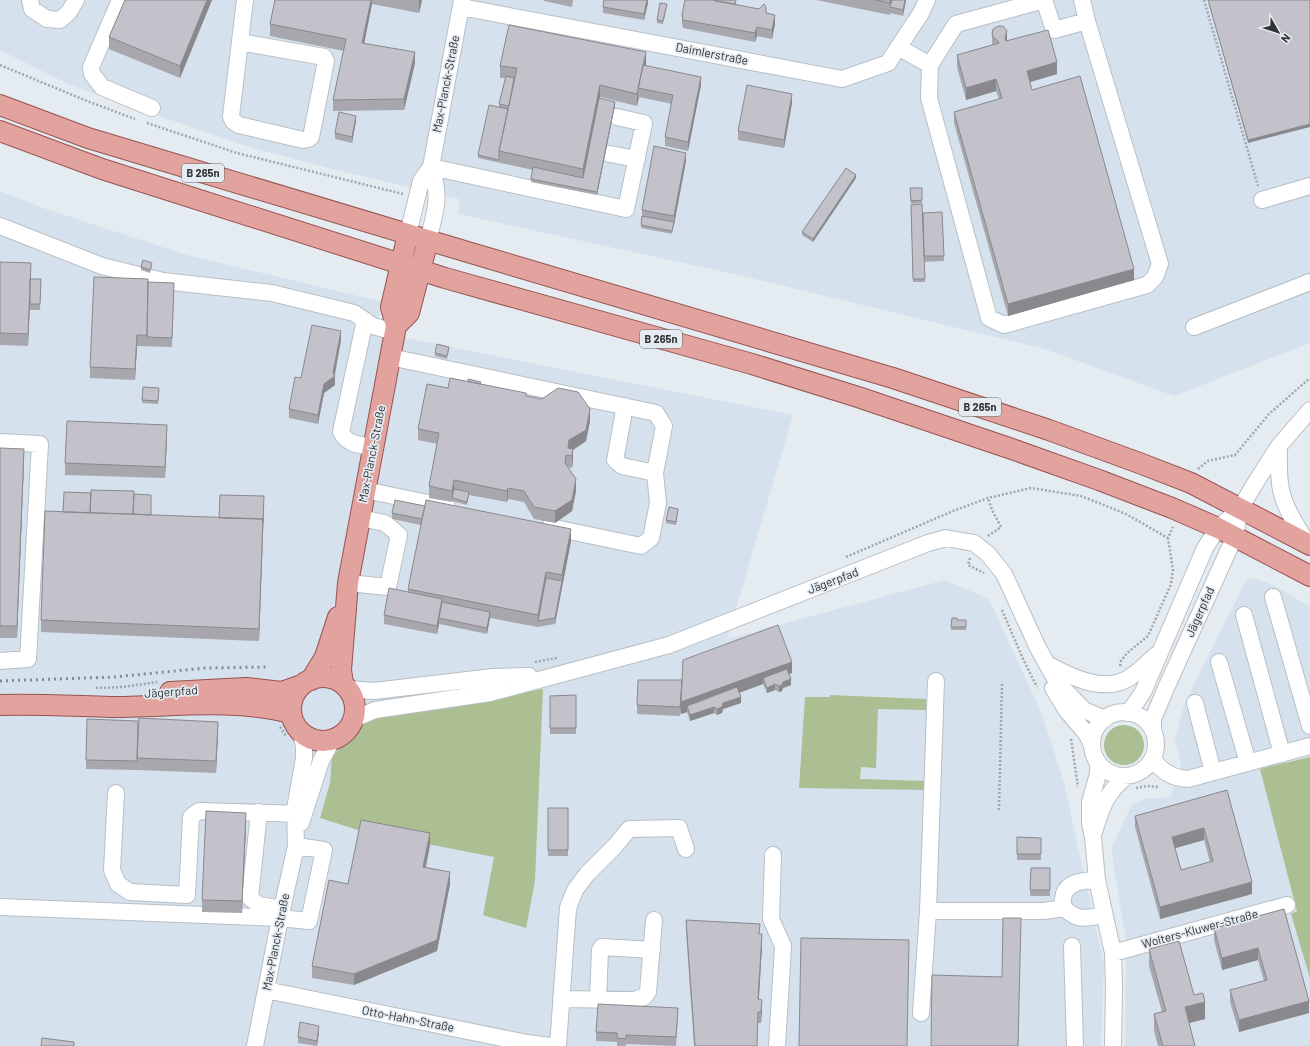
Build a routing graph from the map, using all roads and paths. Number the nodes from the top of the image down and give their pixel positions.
1 (30, 0) edge
2 (76, 0) edge
3 (120, 0) edge
4 (245, 0) edge
5 (927, 0) edge
6 (1082, 0) edge
7 (1204, 0) edge
8 (461, 3) edge
9 (1087, 21) junction
10 (240, 42) junction
11 (898, 47) junction
12 (0, 65) edge
13 (930, 65) junction
14 (0, 105) edge
15 (149, 115) joint
16 (617, 117) dead end
17 (139, 120) dead end
18 (0, 131) edge
19 (610, 154) dead end
20 (637, 159) junction
21 (430, 167) junction
22 (1310, 186) edge
23 (1262, 200) joint
24 (414, 208) junction
25 (0, 226) edge
26 (408, 234) junction
27 (428, 240) junction
28 (401, 264) junction
29 (420, 270) junction
30 (1310, 282) edge
31 (365, 320) junction
32 (1194, 327) dead end
33 (396, 329) junction
34 (390, 357) junction
35 (1310, 378) edge
36 (625, 406) junction
37 (1310, 410) edge
38 (0, 442) edge
39 (1279, 446) junction
40 (373, 447) junction
41 (655, 473) junction
42 (1191, 483) junction
43 (365, 490) junction
44 (988, 498) junction
45 (1240, 509) junction
46 (464, 510) edge
47 (1180, 511) junction
48 (360, 518) junction
49 (533, 524) edge
50 (1227, 532) junction
51 (1168, 538) junction
52 (974, 543) junction
53 (1309, 544) edge
54 (844, 558) dead end
55 (1310, 576) edge
56 (987, 579) dead end
57 (348, 583) junction
58 (1273, 597) dead end
59 (1000, 604) dead end
60 (1244, 615) dead end
61 (1162, 648) junction
62 (561, 657) dead end
63 (0, 661) edge
64 (1219, 662) dead end
65 (533, 663) dead end
66 (1046, 663) junction
67 (557, 675) junction
68 (1126, 680) junction
69 (936, 681) dead end
70 (158, 682) dead end
71 (306, 683) junction
72 (1002, 683) dead end
73 (346, 687) junction
74 (1038, 687) dead end
75 (90, 689) dead end
76 (1195, 702) dead end
77 (0, 704) edge
78 (39, 704) junction
79 (270, 708) junction
80 (292, 713) junction
81 (1127, 713) junction
82 (354, 719) junction
83 (1105, 719) junction
84 (1076, 720) junction
85 (1310, 726) edge
86 (1153, 731) junction
87 (295, 736) junction
88 (332, 740) junction
89 (1092, 746) junction
90 (1310, 746) edge
91 (1282, 754) junction
92 (1152, 759) junction
93 (1098, 762) junction
94 (1248, 763) junction
95 (1213, 772) junction
96 (1172, 776) junction
97 (1129, 782) junction
98 (1078, 791) dead end
99 (116, 793) dead end
100 (999, 810) dead end
101 (259, 812) junction
102 (300, 814) junction
103 (1092, 837) junction
104 (296, 842) junction
105 (686, 849) dead end
106 (773, 855) dead end
107 (1097, 880) junction
108 (1287, 905) dead end
109 (0, 907) edge
110 (1064, 908) junction
111 (928, 911) junction
112 (281, 914) junction
113 (1104, 915) junction
114 (654, 920) dead end
115 (1072, 946) dead end
116 (652, 950) junction
117 (1113, 953) junction
118 (266, 990) junction
119 (561, 999) junction
120 (598, 1000) junction
121 (921, 1013) dead end
122 (255, 1046) edge
123 (550, 1046) edge
124 (558, 1046) edge
125 (776, 1046) edge
126 (1075, 1046) edge
127 (1112, 1046) edge

1 - 2 street
3 - 15 street
4 - 10 street
5 - 11 street, Daimlerstraße
6 - 9 street
7 - 23 path
8 - 11 street, Daimlerstraße
8 - 21 street, Max-Planck-Straße
9 - 13 street
9 - 13 street
10 - 10 street
11 - 13 street
12 - 17 path
14 - 26 main road, B 265n
15 - 24 path
16 - 20 street
18 - 28 main road, B 265n
19 - 20 street
20 - 21 street
21 - 24 street, Max-Planck-Straße
21 - 27 street, Max-Planck-Straße
22 - 23 street
24 - 26 street, Max-Planck-Straße
25 - 31 street
26 - 27 main road, B 265n
26 - 28 main road, Max-Planck-Straße
27 - 29 main road, Max-Planck-Straße
27 - 42 main road, B 265n
28 - 29 main road, B 265n
28 - 33 main road, Max-Planck-Straße
29 - 33 main road, Max-Planck-Straße
29 - 47 main road, B 265n
30 - 32 street
31 - 33 street
31 - 40 street
33 - 34 main road, Max-Planck-Straße
34 - 36 street
34 - 40 main road, Max-Planck-Straße
35 - 42 path
36 - 41 street
36 - 41 street
37 - 39 street
38 - 63 street
39 - 45 street
39 - 53 street
40 - 43 main road, Max-Planck-Straße
41 - 49 street
42 - 45 main road, B 265n
43 - 46 street
43 - 48 main road, Max-Planck-Straße
44 - 51 path
44 - 52 path
44 - 54 path
45 - 50 street
45 - 53 main road, B 265n
47 - 50 main road, B 265n
47 - 51 path
48 - 57 main road, Max-Planck-Straße
48 - 57 street
50 - 55 main road, B 265n
50 - 61 street
50 - 86 street, Jägerpfad
51 - 68 path
52 - 56 path
52 - 66 street, Jägerpfad
52 - 67 street, Jägerpfad
57 - 71 main road, Max-Planck-Straße
57 - 73 main road, Max-Planck-Straße
58 - 85 street
59 - 74 path
60 - 91 street
61 - 68 street
61 - 81 street
62 - 65 path
64 - 94 street
66 - 68 street
66 - 83 street
66 - 84 street
67 - 73 street
67 - 82 street
69 - 111 street
70 - 75 path
71 - 73 main road
71 - 78 main road, Jägerpfad
71 - 80 main road
72 - 100 path
73 - 82 main road
76 - 95 street
77 - 78 main road, Jägerpfad
78 - 79 main road, Jägerpfad
79 - 80 main road, Jägerpfad
79 - 87 path
80 - 87 main road
81 - 83 street
81 - 86 street
82 - 88 main road
83 - 89 street
84 - 89 street
84 - 98 path
86 - 92 street
87 - 88 main road
87 - 102 street, Max-Planck-Straße
88 - 102 street, Max-Planck-Straße
89 - 93 street
90 - 91 street
91 - 94 street
92 - 96 street
92 - 97 street
93 - 97 street
93 - 103 street
94 - 95 street
95 - 96 street
96 - 97 path
97 - 103 street
99 - 101 street
101 - 102 street
101 - 112 street
102 - 104 street, Max-Planck-Straße
103 - 107 street
104 - 112 street, Max-Planck-Straße
104 - 112 street
105 - 119 street
106 - 125 street
107 - 110 street
107 - 113 street
108 - 117 street, Wolters-Kluwer-Straße
109 - 112 street
110 - 111 street
110 - 113 street
111 - 121 street
112 - 118 street, Max-Planck-Straße
113 - 117 street
114 - 116 street
115 - 126 street
116 - 120 street
116 - 120 street
117 - 127 street
118 - 122 street, Max-Planck-Straße
118 - 123 street, Otto-Hahn-Straße
119 - 120 street
119 - 124 street

